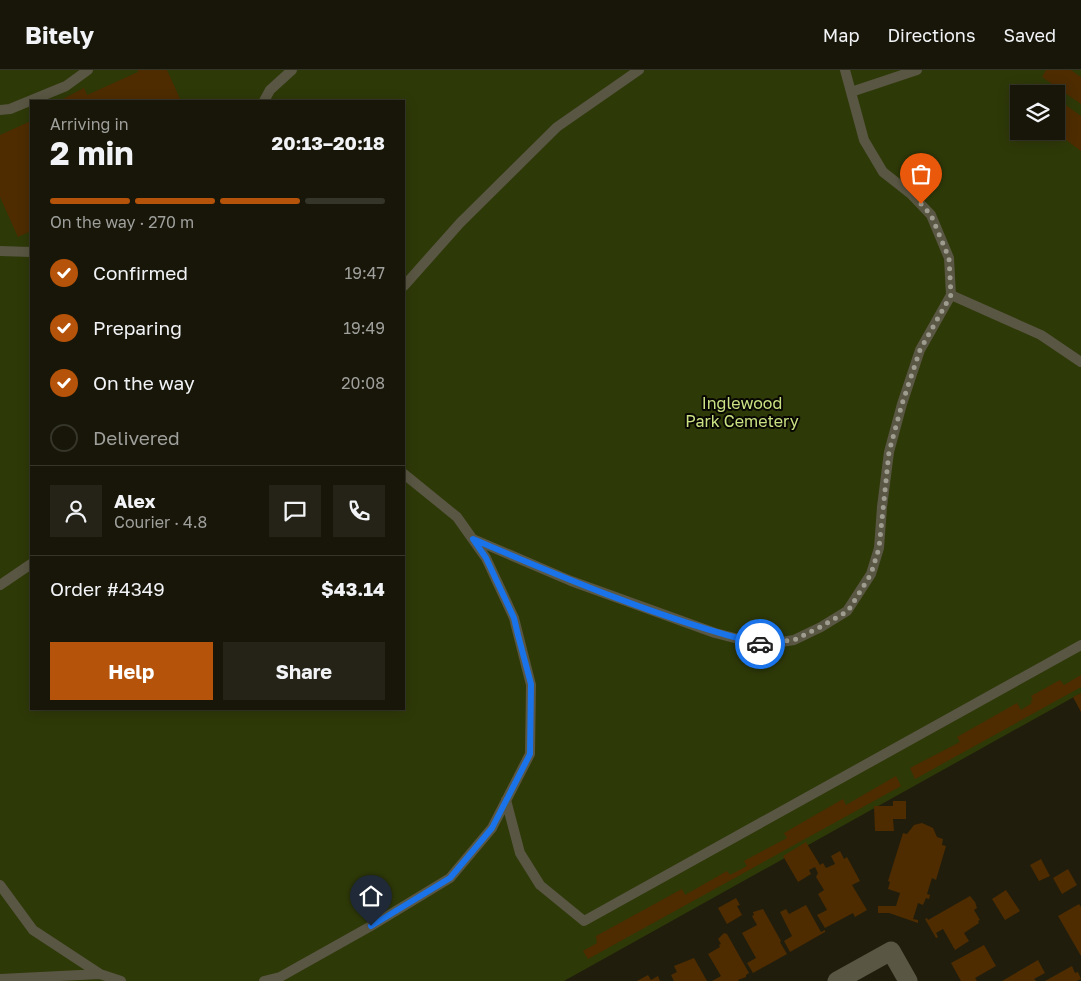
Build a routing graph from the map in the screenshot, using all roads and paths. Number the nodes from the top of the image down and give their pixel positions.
1 (88, 70) edge
2 (292, 70) edge
3 (639, 70) edge
4 (845, 70) edge
5 (917, 70) edge
6 (851, 92) junction
7 (32, 100) edge
8 (265, 100) edge
9 (30, 101) edge
10 (0, 110) edge
11 (0, 251) edge
12 (30, 252) edge
13 (405, 285) edge
14 (951, 295) junction
15 (1081, 362) edge
16 (405, 475) edge
17 (473, 539) junction
18 (30, 565) edge
19 (0, 585) edge
20 (1081, 645) edge
21 (506, 800) junction
22 (0, 885) edge
23 (100, 974) junction
24 (0, 978) edge
25 (121, 981) edge
26 (264, 981) edge
27 (838, 981) edge
28 (908, 981) edge

1 - 7 lane
2 - 8 lane
3 - 13 lane
4 - 6 lane
5 - 6 lane
6 - 14 lane
9 - 10 lane
11 - 12 lane
14 - 15 lane
14 - 17 lane
16 - 17 lane
17 - 21 lane
18 - 19 lane
20 - 21 lane
21 - 26 lane
22 - 23 lane
23 - 24 lane
23 - 25 lane
27 - 28 street

